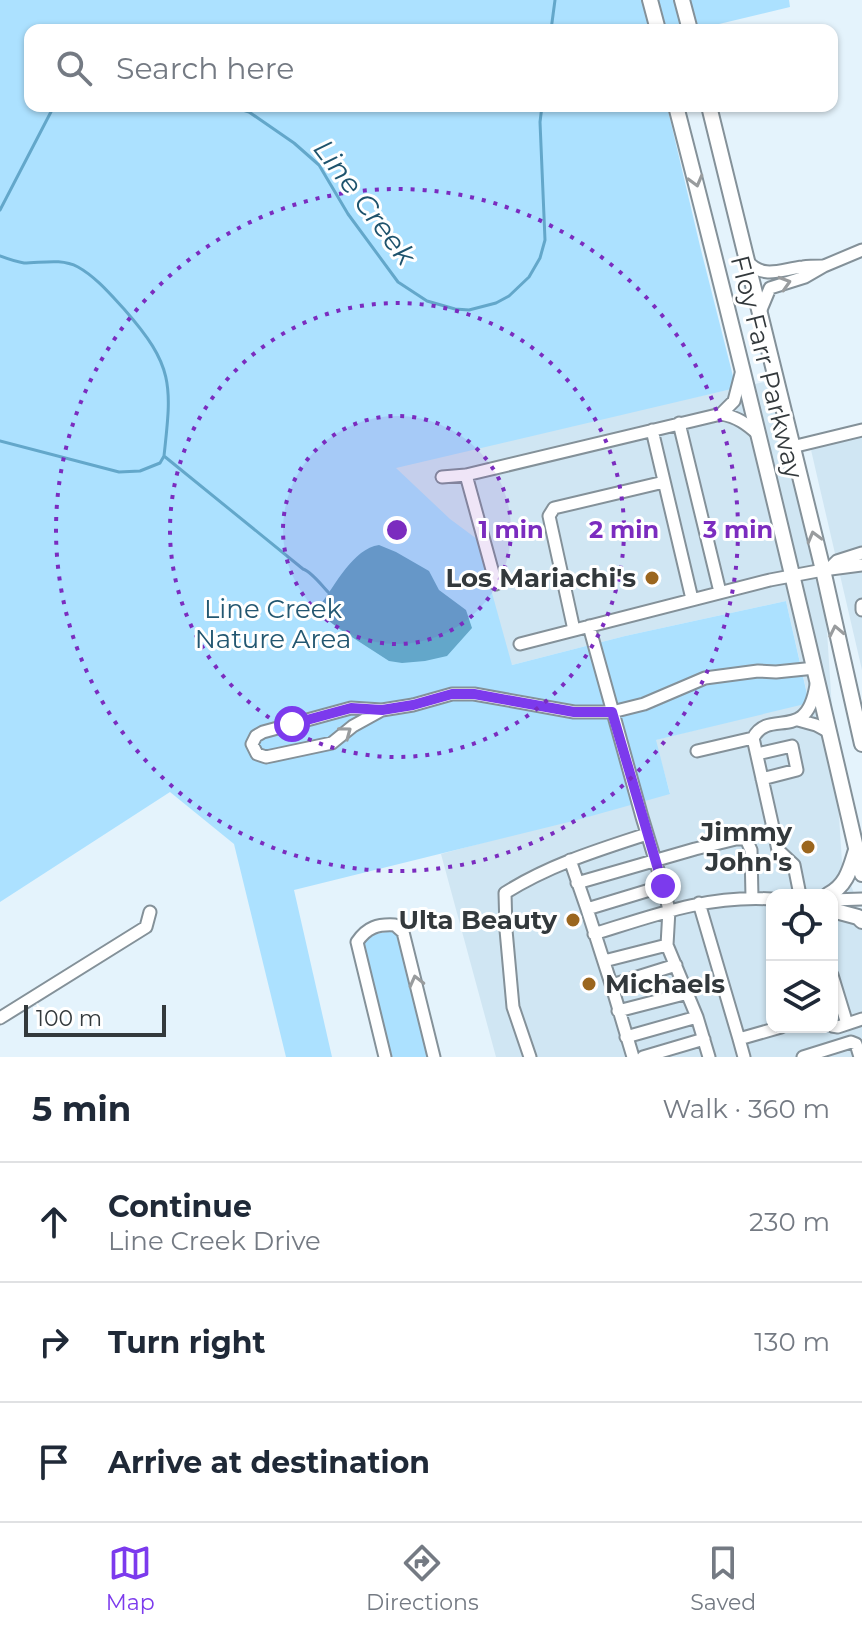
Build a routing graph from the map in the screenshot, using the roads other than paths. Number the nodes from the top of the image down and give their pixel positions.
1 (650, 0) edge
2 (682, 0) edge
3 (656, 24) edge
4 (688, 24) edge
5 (678, 112) edge
6 (710, 112) edge
7 (862, 250) edge
8 (747, 261) junction
9 (824, 266) junction
10 (760, 312) junction
11 (742, 361) junction
12 (721, 414) junction
13 (679, 423) junction
14 (652, 430) junction
15 (862, 430) edge
16 (759, 435) junction
17 (792, 447) junction
18 (466, 475) junction
19 (442, 477) dead end
20 (664, 482) junction
21 (862, 553) edge
22 (862, 565) edge
23 (823, 570) junction
24 (793, 575) junction
25 (496, 584) dead end
26 (720, 592) junction
27 (692, 599) junction
28 (589, 626) junction
29 (574, 630) junction
30 (520, 644) dead end
31 (816, 672) junction
32 (382, 710) junction
33 (612, 712) junction
34 (798, 720) junction
35 (829, 732) junction
36 (753, 738) junction
37 (862, 744) edge
38 (697, 751) dead end
39 (757, 754) junction
40 (762, 779) junction
41 (647, 834) junction
42 (856, 850) junction
43 (656, 859) junction
44 (570, 860) junction
45 (862, 874) edge
46 (577, 883) junction
47 (663, 886) junction
48 (799, 889) edge
49 (836, 889) edge
50 (752, 898) junction
51 (766, 899) edge
52 (862, 899) edge
53 (838, 900) edge
54 (699, 903) junction
55 (587, 909) junction
56 (669, 910) junction
57 (150, 912) dead end
58 (838, 912) edge
59 (862, 921) edge
60 (594, 934) junction
61 (667, 945) junction
62 (604, 961) junction
63 (676, 965) junction
64 (612, 985) junction
65 (688, 993) junction
66 (618, 1011) junction
67 (697, 1017) junction
68 (0, 1018) edge
69 (862, 1019) edge
70 (838, 1025) edge
71 (766, 1031) edge
72 (626, 1037) junction
73 (704, 1039) junction
74 (739, 1039) junction
75 (841, 1045) junction
76 (385, 1057) edge
77 (434, 1057) edge
78 (530, 1057) edge
79 (633, 1057) edge
80 (643, 1057) edge
81 (709, 1057) edge
82 (744, 1057) edge
83 (803, 1057) edge
84 (860, 1057) edge

1 - 3 main road
2 - 4 main road
5 -> 11 main road, Floy Farr Parkway
6 - 8 main road, Floy Farr Parkway
7 - 9 street
8 - 9 street
8 - 10 main road, Floy Farr Parkway
10 -> 9 street
10 - 17 main road, Floy Farr Parkway
11 - 12 street
11 - 16 main road, Floy Farr Parkway
12 - 13 street
12 - 16 street
13 - 14 street
13 - 26 street
14 - 18 street
14 - 20 street
15 - 17 street
16 - 24 main road, Floy Farr Parkway
23 -> 17 main road, Floy Farr Parkway
18 - 19 street
18 - 25 street
20 - 27 street
20 - 29 street
21 - 23 street
22 - 23 street
23 - 24 street
37 -> 23 main road, Floy Farr Parkway
24 - 26 street
24 - 31 main road, Floy Farr Parkway
26 - 27 street
27 - 28 street
28 - 29 street
28 - 33 street
29 - 30 street
31 - 33 street
31 - 34 street
31 - 35 main road, Floy Farr Parkway
32 -> 32 street
32 - 33 street
33 - 41 street
34 - 35 street
34 - 36 street
35 - 42 main road, Floy Farr Parkway
36 - 38 street
36 - 39 street
39 - 40 street
39 - 40 street
40 - 48 street
41 - 43 street
41 - 44 street
42 - 45 main road, Floy Farr Parkway
42 - 49 main road
43 - 46 street
43 - 47 street
43 - 50 street
44 - 46 street
44 - 78 street
46 - 55 street
47 - 55 street
47 - 56 street
50 - 51 street
50 - 54 street
52 - 53 street
54 - 56 street
54 - 74 street
55 - 60 street
56 - 60 street
56 - 61 street
57 - 68 street
58 - 59 main road
60 - 62 street
61 - 62 street
61 - 63 street
62 - 64 street
63 - 64 street
63 - 65 street
64 - 66 street
65 - 66 street
65 - 67 street
66 - 72 street
67 - 72 street
67 - 73 street
69 - 70 street
70 - 75 street
71 - 74 street
72 - 79 street
73 - 80 street
73 - 81 street
74 - 82 street
75 - 83 street
75 - 84 street
77 -> 76 street

